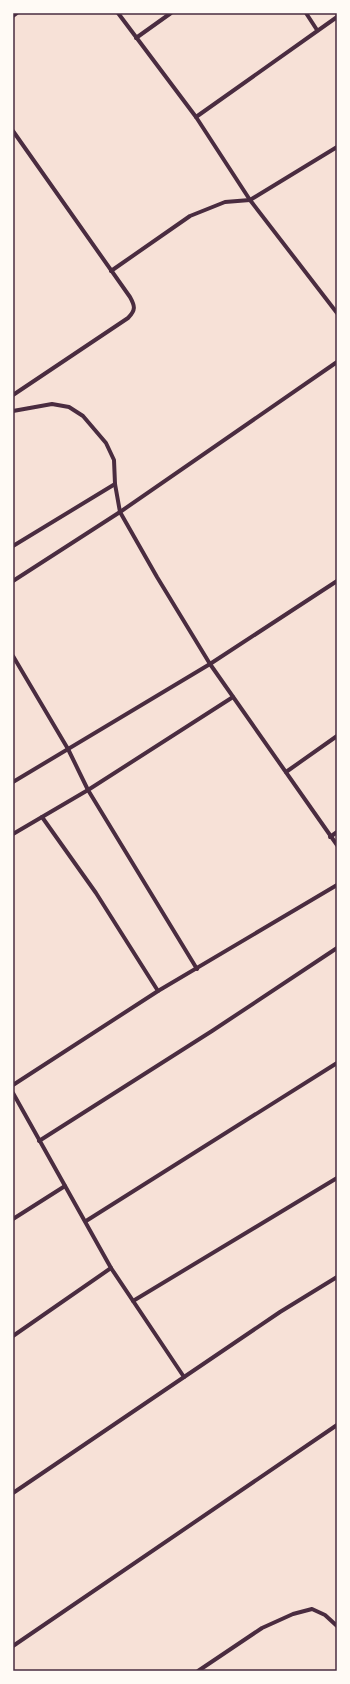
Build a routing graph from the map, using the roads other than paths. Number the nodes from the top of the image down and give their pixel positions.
1 (17, 13) edge
2 (118, 13) edge
3 (171, 13) edge
4 (306, 13) edge
5 (13, 16) edge
6 (337, 17) edge
7 (318, 30) junction
8 (136, 38) junction
9 (196, 117) junction
10 (13, 131) edge
11 (337, 147) edge
12 (250, 200) junction
13 (111, 271) junction
14 (337, 313) edge
15 (337, 362) edge
16 (13, 396) edge
17 (13, 411) edge
18 (115, 484) junction
19 (120, 512) junction
20 (13, 546) edge
21 (13, 581) edge
22 (337, 581) edge
23 (13, 656) edge
24 (210, 664) junction
25 (233, 697) junction
26 (337, 736) edge
27 (68, 749) junction
28 (286, 772) junction
29 (13, 782) edge
30 (88, 790) junction
31 (42, 817) junction
32 (337, 832) edge
33 (13, 834) edge
34 (330, 837) junction
35 (337, 845) edge
36 (337, 885) edge
37 (337, 948) edge
38 (197, 969) junction
39 (158, 991) junction
40 (337, 1063) edge
41 (13, 1085) edge
42 (13, 1093) edge
43 (39, 1141) junction
44 (337, 1178) edge
45 (65, 1186) junction
46 (13, 1219) edge
47 (86, 1221) junction
48 (111, 1268) junction
49 (337, 1277) edge
50 (133, 1301) junction
51 (13, 1336) edge
52 (184, 1377) junction
53 (337, 1425) edge
54 (13, 1493) edge
55 (337, 1626) edge
56 (13, 1646) edge
57 (198, 1671) edge

1 - 5 street
2 - 8 street
3 - 8 street
4 - 7 street
6 - 7 street
7 - 9 street
8 - 9 street
9 - 12 street
10 - 13 street
11 - 12 street
12 - 13 street
12 - 14 street
13 - 16 street
15 - 19 street
17 - 18 street
18 - 19 street
18 - 20 street
19 - 21 street
19 - 24 street
22 - 24 street
23 - 27 street
24 - 25 street
24 - 27 street
25 - 28 street
25 - 30 street
26 - 28 street
27 - 29 street
27 - 30 street
28 - 34 street
30 - 31 street
30 - 38 street
31 - 33 street
31 - 39 street
32 - 34 street
34 - 35 street
36 - 38 street
37 - 43 street
38 - 39 street
39 - 41 street
40 - 47 street
42 - 43 street
43 - 45 street
44 - 50 street
45 - 46 street
45 - 47 street
47 - 48 street
48 - 50 street
48 - 51 street
49 - 52 street
50 - 52 street
52 - 54 street
53 - 56 street
55 - 57 street

